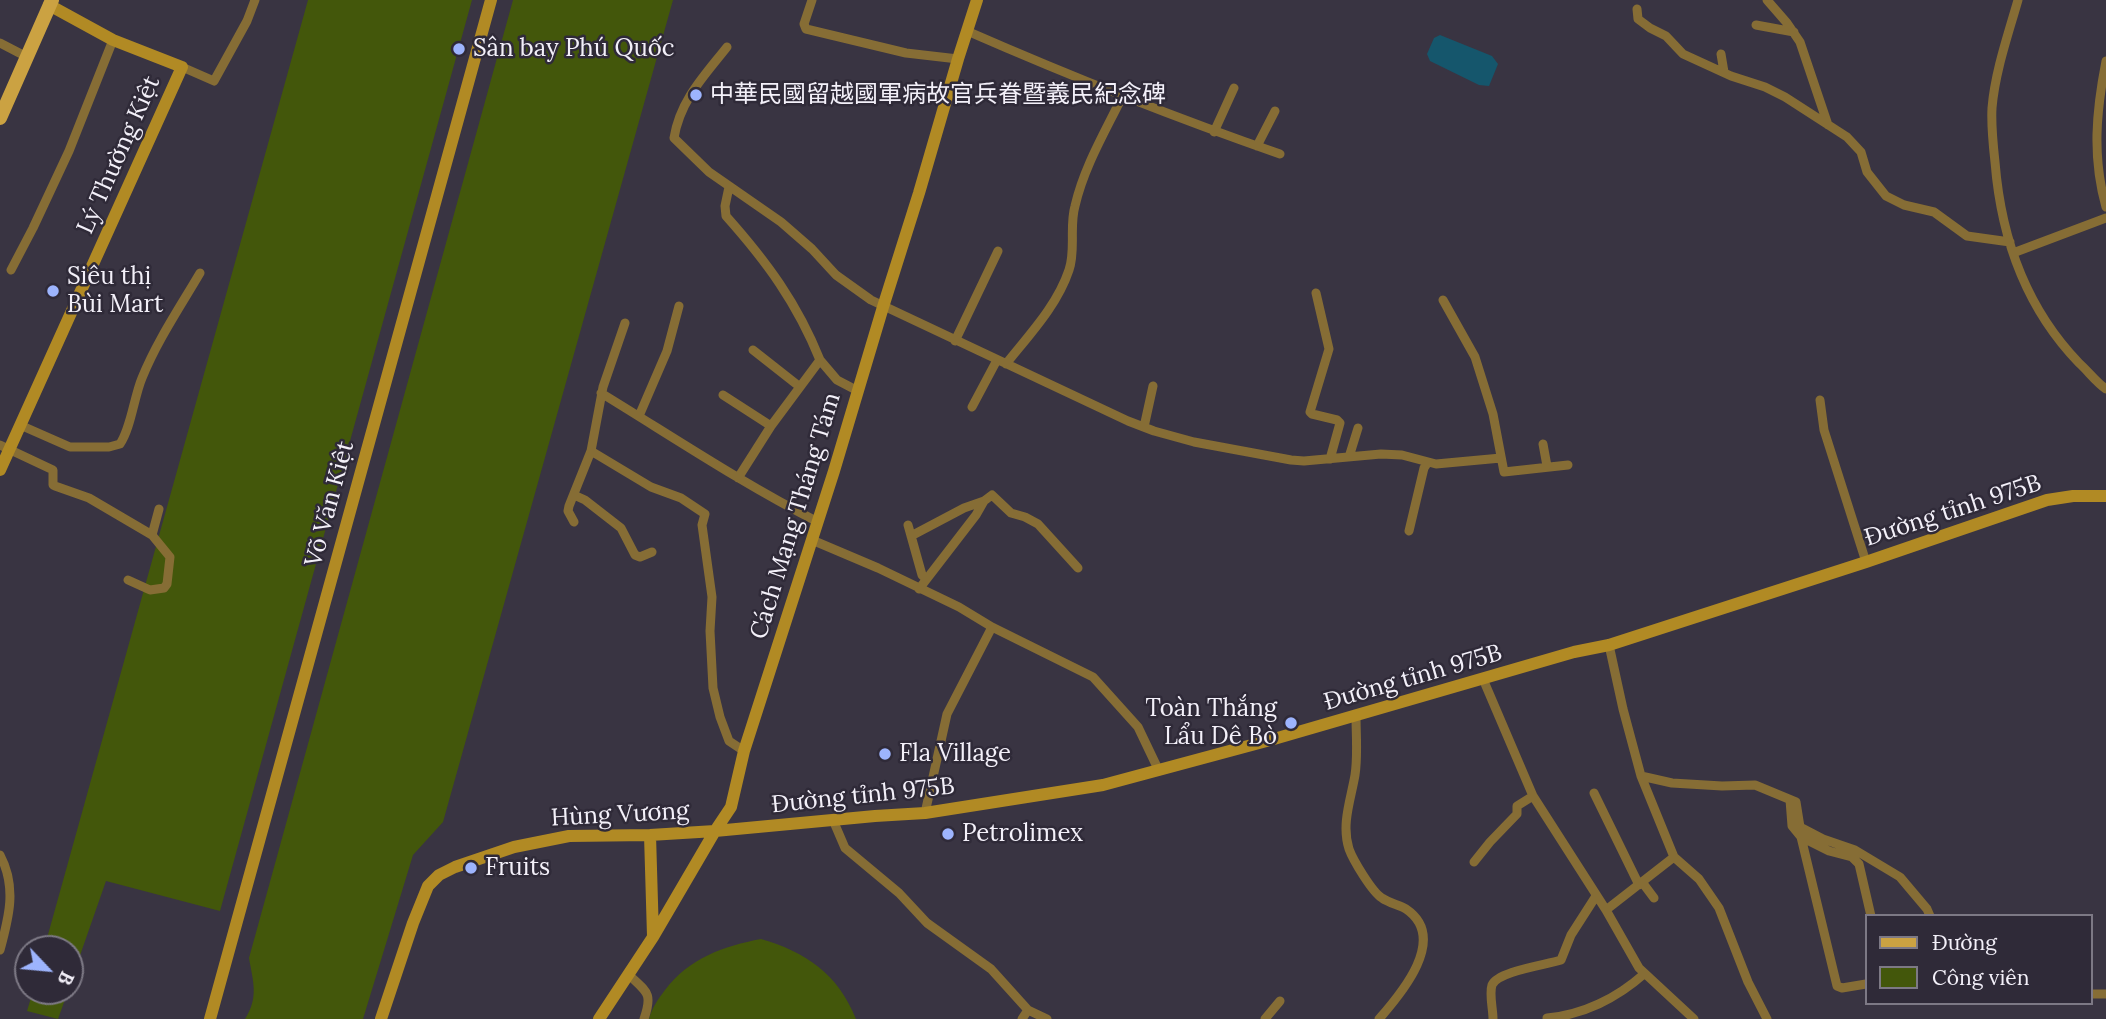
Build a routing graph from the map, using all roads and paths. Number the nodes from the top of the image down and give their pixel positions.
1 (255, 0) edge
2 (491, 0) edge
3 (812, 0) edge
4 (977, 0) edge
5 (1767, 0) edge
6 (2018, 0) edge
7 (51, 3) edge
8 (1637, 9) dead end
9 (1756, 24) dead end
10 (967, 31) junction
11 (1794, 32) junction
12 (113, 40) junction
13 (0, 43) edge
14 (727, 47) dead end
15 (1721, 54) dead end
16 (27, 57) junction
17 (958, 59) junction
18 (2106, 61) edge
19 (182, 67) junction
20 (1724, 72) junction
21 (1234, 88) dead end
22 (1122, 97) junction
23 (1275, 111) dead end
24 (0, 118) edge
25 (1829, 127) junction
26 (1214, 132) junction
27 (1257, 146) junction
28 (1280, 154) dead end
29 (729, 187) junction
30 (2106, 207) edge
31 (2106, 218) edge
32 (2010, 242) junction
33 (998, 251) dead end
34 (2013, 253) junction
35 (11, 270) dead end
36 (200, 273) dead end
37 (1316, 293) dead end
38 (1443, 300) dead end
39 (679, 306) dead end
40 (883, 307) junction
41 (625, 323) dead end
42 (955, 341) junction
43 (753, 350) dead end
44 (997, 359) junction
45 (820, 360) junction
46 (1006, 365) junction
47 (1153, 386) dead end
48 (800, 387) junction
49 (2106, 388) edge
50 (858, 391) junction
51 (601, 393) junction
52 (723, 395) dead end
53 (1820, 400) dead end
54 (972, 407) dead end
55 (639, 416) junction
56 (20, 425) junction
57 (771, 426) junction
58 (1144, 428) junction
59 (1357, 428) dead end
60 (1544, 444) dead end
61 (5, 447) edge
62 (591, 451) junction
63 (1349, 457) junction
64 (1501, 458) junction
65 (1330, 459) junction
66 (1428, 462) junction
67 (1568, 465) dead end
68 (1547, 466) junction
69 (0, 470) edge
70 (738, 478) junction
71 (574, 495) junction
72 (2106, 496) edge
73 (984, 501) junction
74 (159, 509) dead end
75 (574, 522) dead end
76 (818, 522) junction
77 (908, 525) dead end
78 (1409, 531) dead end
79 (152, 535) junction
80 (911, 536) junction
81 (812, 540) junction
82 (653, 552) dead end
83 (1866, 562) junction
84 (1078, 568) dead end
85 (926, 579) junction
86 (128, 580) dead end
87 (919, 589) junction
88 (992, 627) junction
89 (1609, 645) junction
90 (1483, 679) junction
91 (1356, 716) junction
92 (744, 751) junction
93 (1159, 771) junction
94 (1640, 776) junction
95 (1594, 793) dead end
96 (1533, 796) junction
97 (1790, 800) junction
98 (925, 813) junction
99 (833, 820) junction
100 (715, 831) junction
101 (650, 835) junction
102 (1801, 838) junction
103 (0, 855) edge
104 (1674, 857) junction
105 (1474, 862) dead end
106 (1640, 883) junction
107 (1597, 896) junction
108 (1654, 898) dead end
109 (1606, 910) junction
110 (1871, 914) edge
111 (1929, 914) edge
112 (653, 937) junction
113 (0, 950) edge
114 (1644, 974) junction
115 (629, 975) junction
116 (1864, 984) edge
117 (1280, 1001) dead end
118 (1028, 1010) junction
119 (1547, 1018) edge
120 (210, 1019) edge
121 (381, 1019) edge
122 (599, 1019) edge
123 (644, 1019) edge
124 (1022, 1019) edge
125 (1047, 1019) edge
126 (1265, 1019) edge
127 (1379, 1019) edge
128 (1493, 1019) edge
129 (1694, 1019) edge
130 (1767, 1019) edge

1 - 19 street
2 - 120 street, Võ Văn Kiệt
3 - 17 street
4 - 10 street, Cách Mạng Tháng Tám
5 - 11 street
6 - 32 street
7 - 12 street, Lý Thường Kiệt
7 - 16 main road
8 - 20 street
9 - 11 street
10 - 17 street, Cách Mạng Tháng Tám
10 - 22 street
11 - 25 street
12 - 19 street, Lý Thường Kiệt
12 - 35 street
13 - 16 street
14 - 29 street
15 - 20 street
16 - 24 main road
17 - 40 street, Cách Mạng Tháng Tám
18 - 30 street
19 - 56 street, Lý Thường Kiệt
20 - 25 street
21 - 26 street
22 - 26 street
22 - 46 street
23 - 27 street
25 - 32 street
26 - 27 street
27 - 28 street
29 - 40 street
29 - 45 street
31 - 34 street
32 - 34 street
33 - 42 street
34 - 49 street
36 - 56 street
37 - 65 street
38 - 64 street
39 - 55 street
40 - 42 street
40 - 50 street, Cách Mạng Tháng Tám
41 - 51 street
42 - 44 street
43 - 48 street
44 - 46 street
44 - 54 street
45 - 48 street
45 - 50 street
46 - 58 street
47 - 58 street
48 - 57 street
50 - 76 street, Cách Mạng Tháng Tám
51 - 55 street
51 - 62 street
52 - 57 street
53 - 83 street
55 - 70 street
56 - 61 street, Lý Thường Kiệt
57 - 70 street
58 - 65 street
59 - 63 street
60 - 68 street
61 - 69 street, Lý Thường Kiệt
61 - 79 street
62 - 71 street
62 - 92 street
63 - 65 street
63 - 66 street
64 - 66 street
64 - 68 street
66 - 78 street
67 - 68 street
70 - 76 street
71 - 75 street
71 - 82 street
72 - 83 street, Đường tỉnh 975B
73 - 80 street
73 - 84 street
73 - 85 street
74 - 79 street
76 - 81 street, Cách Mạng Tháng Tám
77 - 80 street
79 - 86 street
80 - 85 street
81 - 87 street
81 - 92 street, Cách Mạng Tháng Tám
83 - 89 street, Đường tỉnh 975B
85 - 87 street
87 - 88 street
88 - 93 street
88 - 98 street
89 - 90 street, Đường tỉnh 975B
89 - 94 street
90 - 91 street, Đường tỉnh 975B
90 - 96 street
91 - 93 street, Đường tỉnh 975B
91 - 127 street
92 - 100 street, Cách Mạng Tháng Tám
93 - 98 street, Đường tỉnh 975B
94 - 97 street
94 - 104 street
95 - 106 street
96 - 105 street
96 - 107 street
97 - 102 street
97 - 111 street
98 - 99 street, Đường tỉnh 975B
99 - 100 street, Đường tỉnh 975B
99 - 118 street
100 - 101 street, Hùng Vương
100 - 112 street, Cách Mạng Tháng Tám
101 - 112 street
101 - 121 street, Hùng Vương
102 - 110 street
102 - 116 street
103 - 113 street
104 - 106 street
104 - 130 street
106 - 108 street
106 - 109 street
107 - 109 street
107 - 128 street
109 - 114 street
112 - 115 street, Cách Mạng Tháng Tám
114 - 119 street
114 - 129 street
115 - 122 street, Cách Mạng Tháng Tám
115 - 123 street
117 - 126 street
118 - 124 street
118 - 125 street

